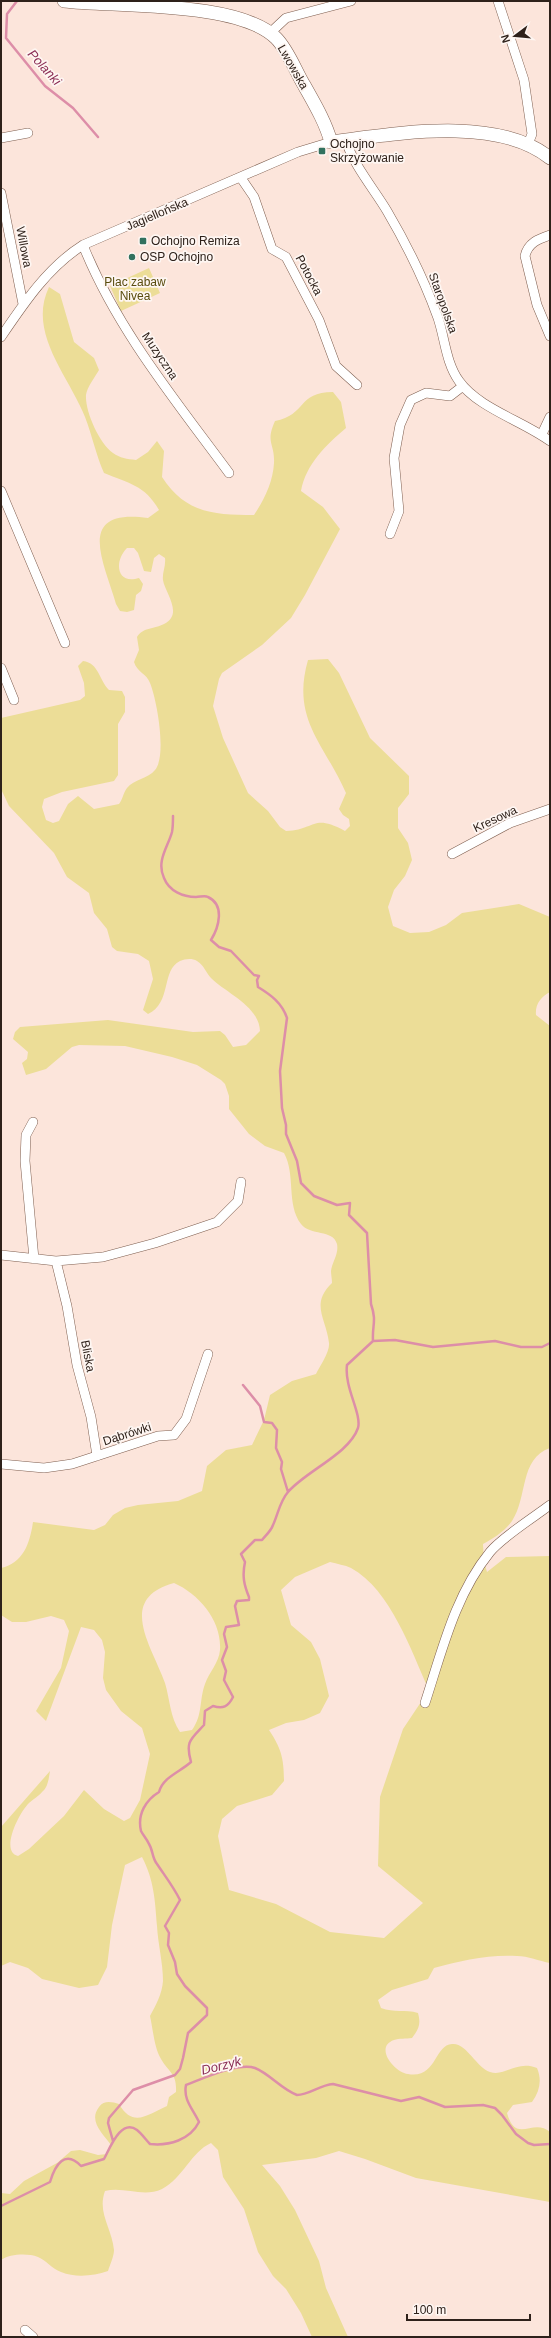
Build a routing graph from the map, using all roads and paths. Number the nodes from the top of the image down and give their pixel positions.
1 (64, 1) edge
2 (351, 1) edge
3 (498, 1) edge
4 (270, 33) junction
5 (28, 133) dead end
6 (1, 138) edge
7 (346, 141) junction
8 (331, 142) junction
9 (528, 144) junction
10 (550, 158) edge
11 (241, 178) junction
12 (1, 193) edge
13 (550, 235) edge
14 (83, 245) junction
15 (23, 304) junction
16 (550, 336) edge
17 (1, 337) edge
18 (357, 385) dead end
19 (464, 386) junction
20 (550, 417) edge
21 (542, 434) junction
22 (550, 441) edge
23 (229, 473) dead end
24 (1, 491) edge
25 (390, 534) dead end
26 (65, 644) dead end
27 (1, 668) edge
28 (14, 700) dead end
29 (550, 809) edge
30 (452, 854) dead end
31 (33, 1122) dead end
32 (241, 1182) dead end
33 (1, 1255) edge
34 (34, 1259) junction
35 (56, 1261) junction
36 (208, 1354) dead end
37 (97, 1456) junction
38 (1, 1464) edge
39 (550, 1505) edge
40 (425, 1703) dead end
41 (25, 2330) dead end
42 (33, 2337) edge

1 - 4 street, Lwowska
2 - 4 street
3 - 9 street
4 - 8 street, Lwowska
5 - 6 street
7 - 8 street, Jagiellońska
7 - 9 street, Jagiellońska
7 - 19 street, Staropolska
8 - 11 street, Jagiellońska
9 - 10 street
11 - 14 street, Jagiellońska
11 - 18 street, Potocka
12 - 15 street, Willowa
13 - 16 street
14 - 15 street, Jagiellońska
14 - 23 street, Muzyczna
15 - 17 street, Jagiellońska
19 - 21 street, Staropolska
19 - 25 street
20 - 21 street
21 - 22 street, Staropolska
24 - 26 street
27 - 28 street
29 - 30 street, Kresowa
31 - 34 street
32 - 35 street
33 - 34 street
34 - 35 street
35 - 37 street, Bliska
36 - 37 street, Dąbrówki
37 - 38 street, Dąbrówki
39 - 40 street
41 - 42 street

